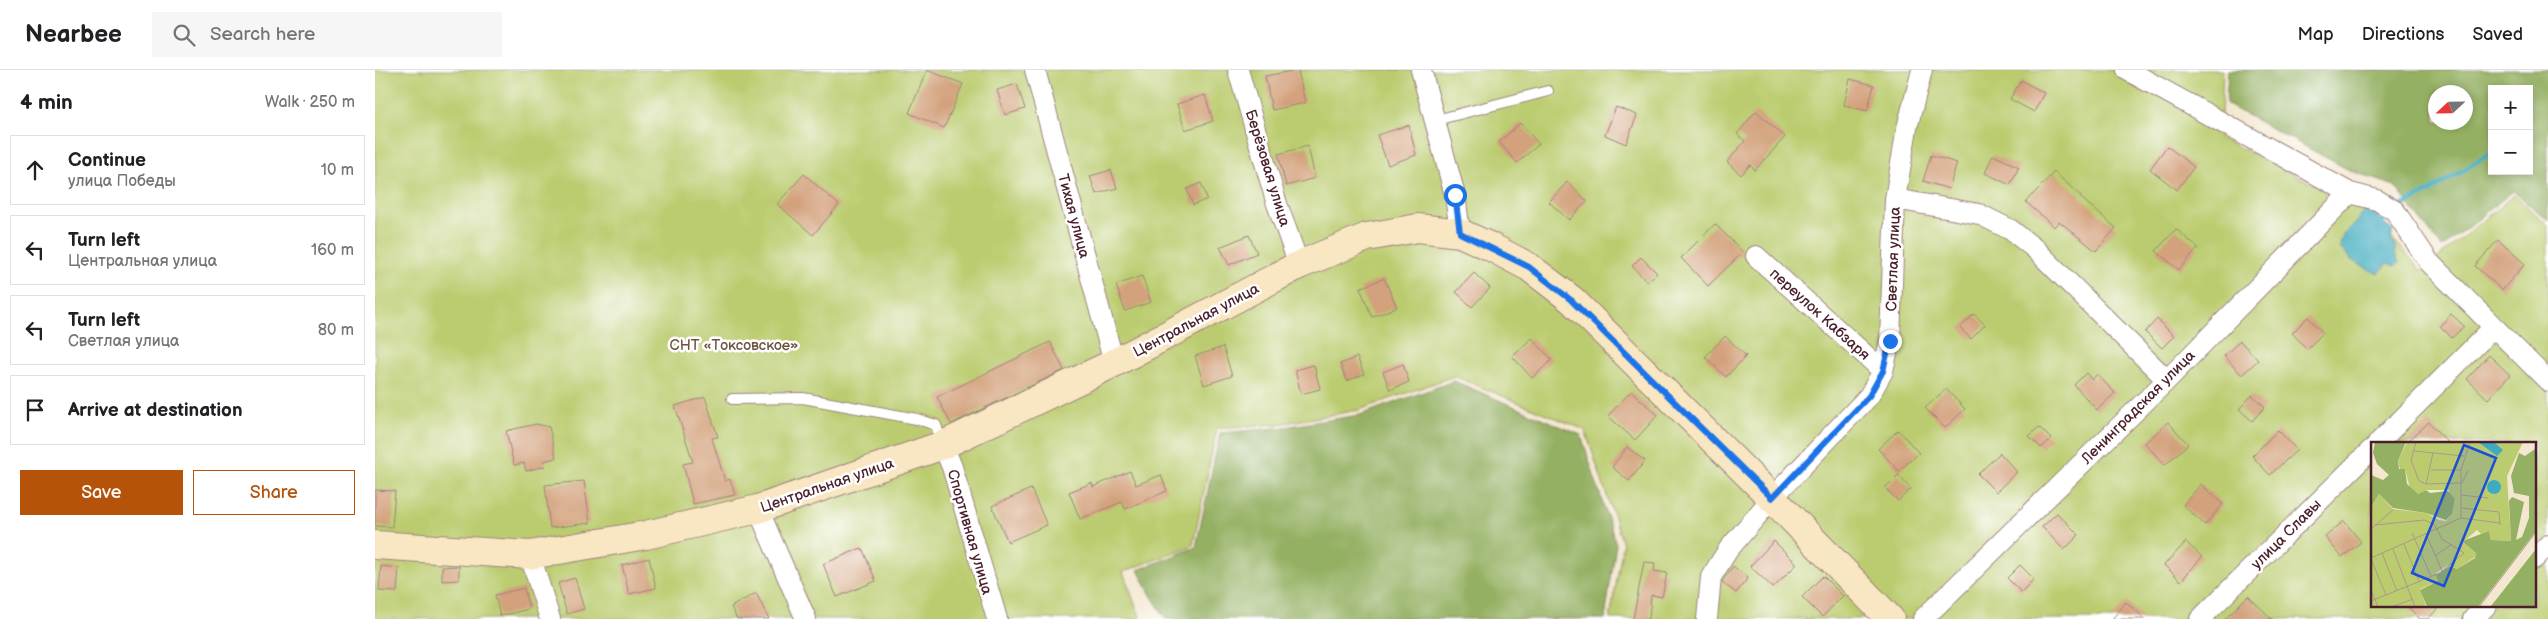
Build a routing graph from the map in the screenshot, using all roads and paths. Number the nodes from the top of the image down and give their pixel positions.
1 (1035, 70) edge
2 (1238, 70) edge
3 (1421, 70) edge
4 (1922, 70) edge
5 (2127, 70) edge
6 (1548, 91) dead end
7 (1436, 120) junction
8 (2351, 193) junction
9 (1895, 199) junction
10 (1460, 233) junction
11 (1756, 256) dead end
12 (1299, 265) junction
13 (2494, 327) junction
14 (1114, 363) junction
15 (1883, 371) junction
16 (2167, 380) junction
17 (2548, 381) edge
18 (732, 399) dead end
19 (2378, 442) edge
20 (943, 445) junction
21 (2371, 449) edge
22 (1772, 498) junction
23 (758, 510) junction
24 (375, 545) edge
25 (2548, 545) edge
26 (530, 555) junction
27 (2535, 558) edge
28 (2486, 606) edge
29 (550, 619) edge
30 (806, 619) edge
31 (997, 619) edge
32 (1707, 619) edge
33 (1890, 619) edge
34 (1923, 619) edge
35 (2200, 619) edge
36 (2473, 619) edge

1 - 14 street, Тихая улица
2 - 12 street, Берёзовая улица
3 - 7 street
4 - 9 street, Светлая улица
5 - 8 street
6 - 7 lane
7 - 10 street
8 - 13 street
8 - 16 street, Ленинградская улица
9 - 15 street, Светлая улица
9 - 16 street
10 - 12 street, Центральная улица
10 - 22 street, Центральная улица
11 - 15 street, переулок Кабзаря
12 - 14 street, Центральная улица
13 - 17 street
13 - 19 street
14 - 20 street, Центральная улица
15 - 22 street, Светлая улица
16 - 34 street, Ленинградская улица
18 - 20 lane
20 - 23 street, Центральная улица
20 - 31 street, Спортивная улица
21 - 35 street, улица Славы
22 - 32 street, Светлая улица
22 - 33 street, Центральная улица
23 - 26 street, Центральная улица
23 - 30 street
24 - 26 street, Центральная улица
25 - 27 street
26 - 29 street
28 - 36 street

